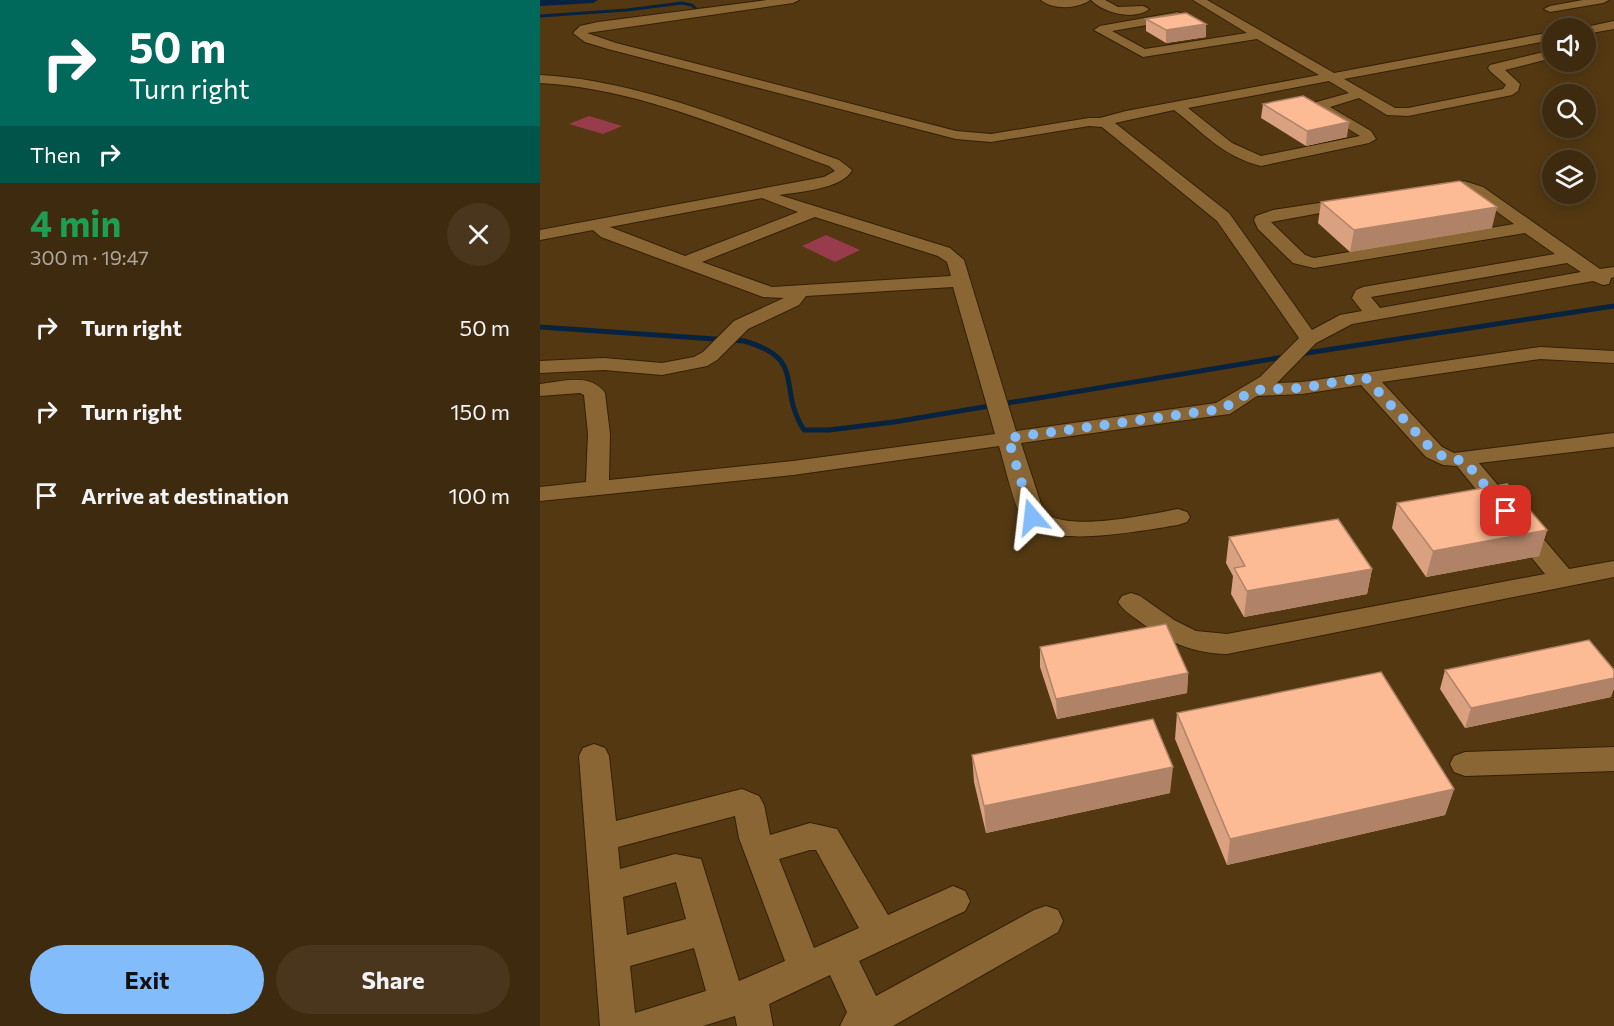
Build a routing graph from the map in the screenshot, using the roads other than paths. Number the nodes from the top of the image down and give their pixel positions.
1 (793, 0) edge
2 (1047, 0) edge
3 (1084, 0) edge
4 (1097, 0) edge
5 (1603, 0) edge
6 (1156, 6) dead end
7 (1194, 6) edge
8 (1550, 9) dead end
9 (1614, 25) edge
10 (1596, 28) edge
11 (1259, 35) junction
12 (1542, 38) edge
13 (1542, 56) edge
14 (1330, 77) junction
15 (540, 79) edge
16 (1359, 94) junction
17 (1177, 106) junction
18 (1103, 122) junction
19 (1421, 192) edge
20 (765, 193) junction
21 (1364, 201) edge
22 (815, 211) junction
23 (596, 224) junction
24 (1528, 227) junction
25 (540, 235) edge
26 (1279, 241) junction
27 (1243, 246) junction
28 (1402, 248) junction
29 (1570, 257) junction
30 (684, 263) junction
31 (1607, 277) edge
32 (1438, 279) junction
33 (962, 281) junction
34 (799, 293) junction
35 (1375, 314) junction
36 (1339, 324) junction
37 (1305, 342) junction
38 (1614, 357) edge
39 (540, 368) edge
40 (1365, 377) junction
41 (540, 390) edge
42 (1244, 395) junction
43 (1003, 420) junction
44 (1614, 440) edge
45 (1464, 460) junction
46 (540, 481) edge
47 (597, 482) junction
48 (540, 494) edge
49 (1178, 517) dead end
50 (1614, 569) edge
51 (1563, 579) junction
52 (1131, 602) dead end
53 (594, 756) dead end
54 (1614, 759) edge
55 (1465, 764) dead end
56 (601, 838) junction
57 (760, 852) junction
58 (606, 887) junction
59 (953, 901) dead end
60 (1046, 921) dead end
61 (707, 929) junction
62 (881, 934) junction
63 (838, 954) junction
64 (611, 955) junction
65 (806, 969) junction
66 (744, 1007) edge
67 (863, 1023) edge
68 (618, 1026) edge
69 (647, 1026) edge

1 - 18 street
2 - 3 street
4 - 6 street
5 - 8 street
7 - 11 street
7 - 11 street
9 - 10 street
11 - 14 street
12 - 14 street
13 - 16 street
14 - 16 street
14 - 17 street
15 - 20 street
16 - 17 street
17 - 18 street
18 - 27 street
19 - 24 street
20 - 22 street
20 - 23 street
21 - 26 street
22 - 30 street
22 - 33 street
23 - 25 street
23 - 30 street
24 - 28 street
24 - 29 street
26 - 27 street
26 - 28 street
27 - 37 street
28 - 32 street
29 - 31 street
29 - 32 street
30 - 34 street
31 - 35 street
31 - 36 street
32 - 35 street
33 - 34 street
33 - 43 street
34 - 39 street
35 - 36 street
36 - 37 street
37 - 42 street
38 - 40 street
40 - 42 street
40 - 45 street
41 - 47 street
42 - 43 street
43 - 47 street
43 - 49 street
44 - 45 street
45 - 51 street
46 - 47 street
47 - 48 street
50 - 51 street
51 - 52 street
53 - 56 street
54 - 55 street
56 - 57 street
56 - 58 street
57 - 62 street
57 - 65 street
58 - 61 street
58 - 64 street
59 - 62 street
60 - 67 street
61 - 64 street
61 - 66 street
62 - 63 street
63 - 65 street
63 - 67 street
64 - 68 street
65 - 66 street
66 - 69 street

